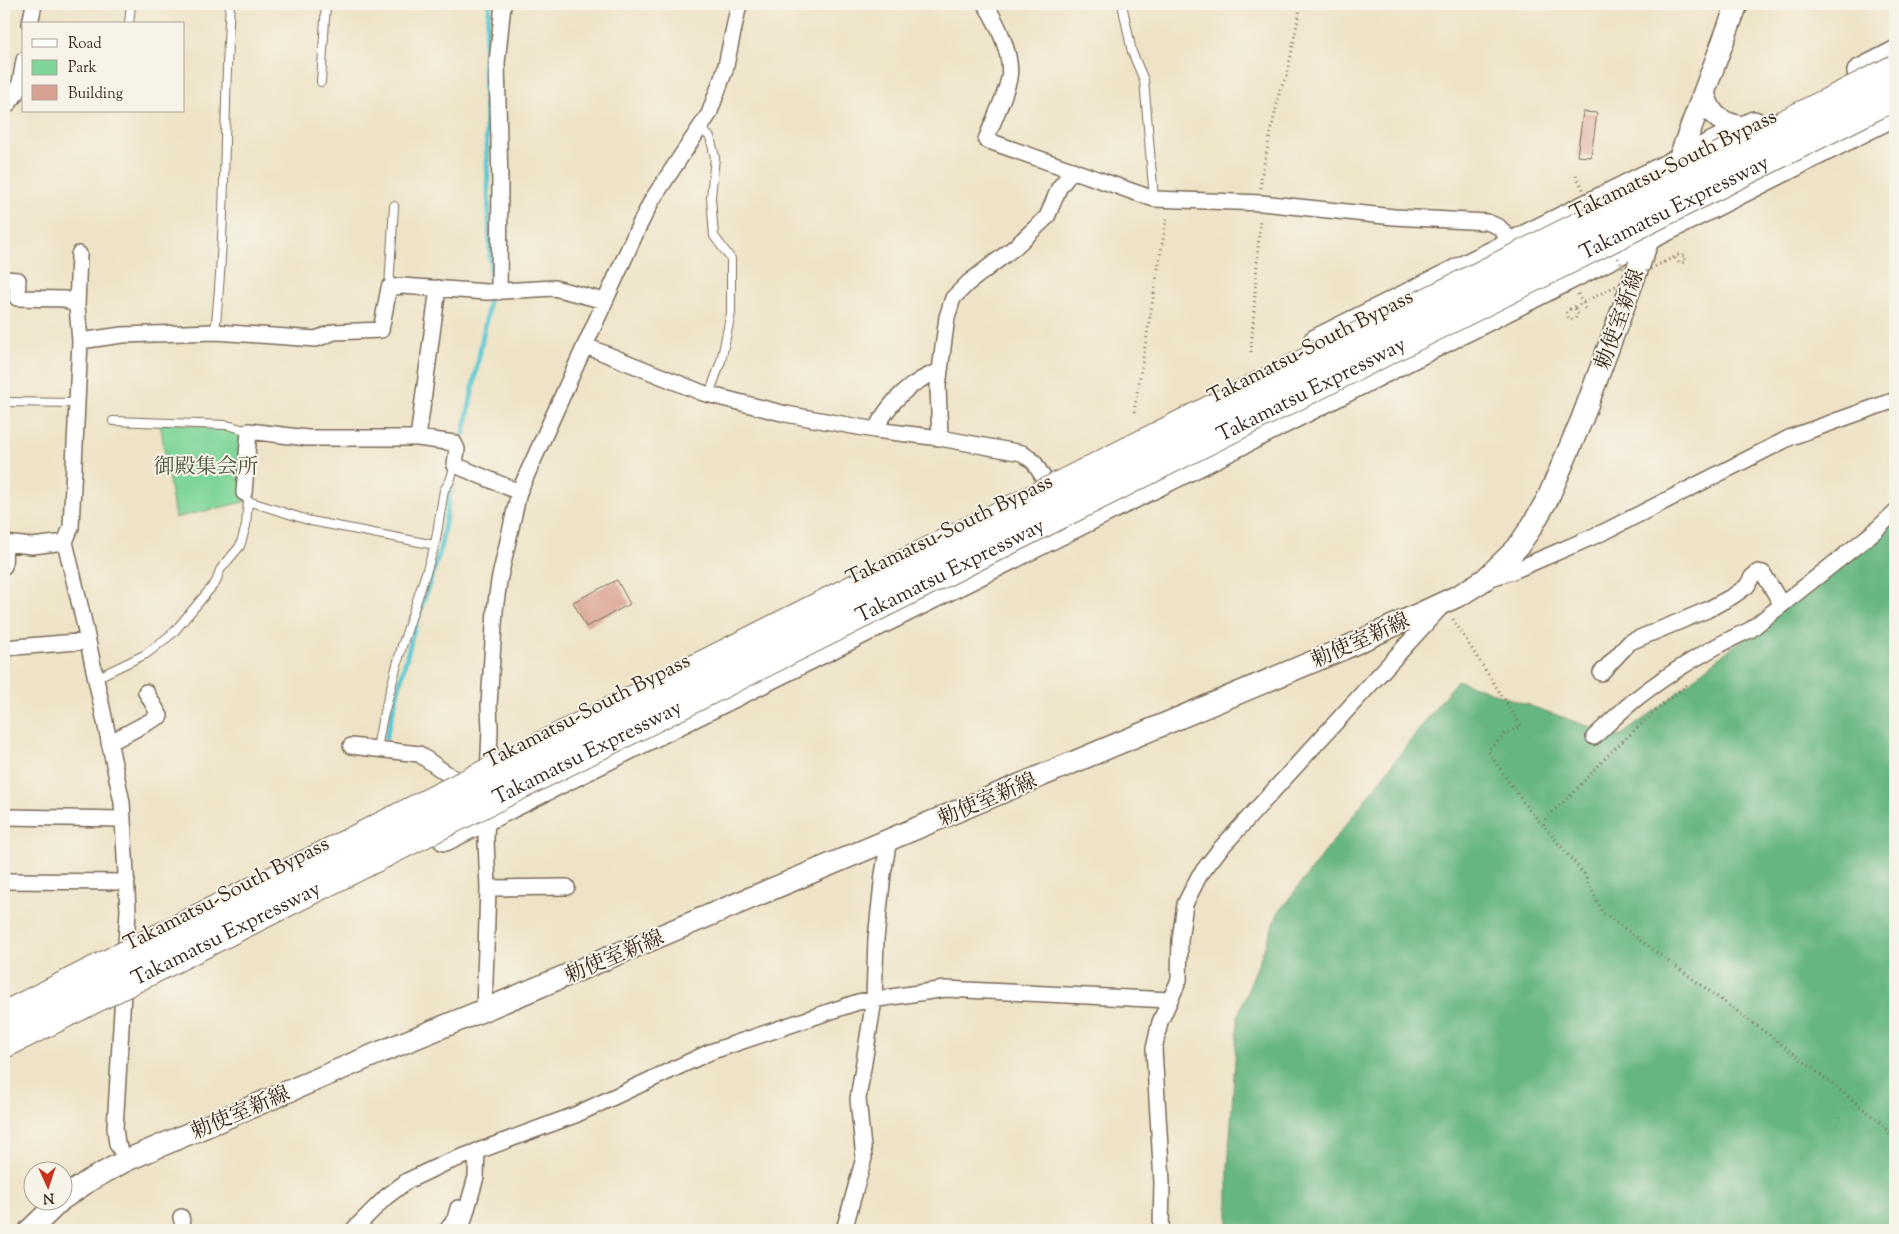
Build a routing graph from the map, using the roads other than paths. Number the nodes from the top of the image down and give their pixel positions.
1 (34, 4) edge
2 (131, 4) edge
3 (230, 4) edge
4 (326, 4) edge
5 (503, 4) edge
6 (739, 4) edge
7 (985, 4) edge
8 (1122, 4) edge
9 (1737, 4) edge
10 (30, 22) edge
11 (129, 22) edge
12 (1895, 54) edge
13 (1895, 69) edge
14 (22, 71) edge
15 (321, 82) dead end
16 (1704, 92) junction
17 (1895, 96) edge
18 (4, 108) edge
19 (1895, 112) edge
20 (700, 128) junction
21 (1746, 128) junction
22 (1678, 161) junction
23 (1073, 170) junction
24 (1154, 199) junction
25 (394, 206) dead end
26 (1651, 234) junction
27 (1513, 244) junction
28 (79, 254) dead end
29 (4, 279) edge
30 (389, 288) junction
31 (438, 288) junction
32 (493, 292) junction
33 (605, 301) junction
34 (77, 306) junction
35 (215, 332) junction
36 (80, 340) junction
37 (586, 346) junction
38 (940, 371) junction
39 (709, 395) junction
40 (1893, 401) edge
41 (4, 402) edge
42 (78, 403) junction
43 (113, 421) dead end
44 (875, 430) junction
45 (249, 431) junction
46 (418, 438) junction
47 (940, 438) junction
48 (455, 465) junction
49 (1046, 482) junction
50 (519, 492) junction
51 (246, 497) junction
52 (1895, 512) edge
53 (65, 542) junction
54 (4, 543) edge
55 (435, 545) junction
56 (4, 566) edge
57 (1484, 580) junction
58 (1444, 603) junction
59 (1782, 605) junction
60 (88, 641) junction
61 (4, 648) edge
62 (1601, 672) dead end
63 (96, 678) junction
64 (146, 692) dead end
65 (1594, 737) dead end
66 (109, 743) junction
67 (351, 746) dead end
68 (377, 749) junction
69 (489, 758) junction
70 (453, 778) junction
71 (4, 817) edge
72 (487, 818) junction
73 (123, 819) junction
74 (889, 840) junction
75 (4, 881) edge
76 (127, 882) junction
77 (567, 887) dead end
78 (488, 888) junction
79 (126, 943) junction
80 (122, 998) junction
81 (874, 1000) junction
82 (1170, 1000) junction
83 (4, 1005) edge
84 (484, 1010) junction
85 (4, 1016) edge
86 (4, 1044) edge
87 (4, 1057) edge
88 (472, 1153) junction
89 (127, 1160) junction
90 (72, 1192) edge
91 (49, 1212) edge
92 (849, 1229) edge
93 (30, 1230) edge
94 (354, 1230) edge
95 (447, 1230) edge
96 (461, 1230) edge
97 (1161, 1230) edge

1 - 10 street
2 - 11 lane
3 - 35 lane
4 - 15 lane
5 - 32 street
6 - 20 street
7 - 23 street
8 - 24 lane
9 - 16 main road, 勅使室新線
12 - 21 highway, Takamatsu-South Bypass
13 - 85 highway, Takamatsu Expressway, bridge
14 - 18 street
16 - 21 main road
16 - 22 main road, 勅使室新線
17 - 86 highway, Takamatsu Expressway, bridge
19 - 26 highway
20 - 33 street
20 - 39 lane
21 - 22 highway, Takamatsu-South Bypass
22 - 26 main road, 勅使室新線
22 - 27 highway, Takamatsu-South Bypass
23 - 24 street
23 - 38 street
24 - 27 street
25 - 30 lane
26 - 57 main road, 勅使室新線
26 - 72 highway
27 - 49 highway, Takamatsu-South Bypass
28 - 34 street
29 - 34 street
30 - 31 street
30 - 35 street
31 - 32 street
31 - 46 street
32 - 33 street
33 - 37 street
34 - 36 street
35 - 36 street
36 - 42 street
37 - 39 street
37 - 50 street
38 - 44 street
38 - 47 street
39 - 44 street
40 - 57 street
41 - 42 lane
42 - 53 street
43 - 45 lane
44 - 47 street
45 - 46 street
45 - 51 street
46 - 48 street
47 - 49 street
48 - 50 street
48 - 55 lane
49 - 69 highway, Takamatsu-South Bypass
50 - 69 street
51 - 55 lane
51 - 63 lane
52 - 59 street
53 - 54 street
53 - 60 street
54 - 56 street
55 - 68 lane
57 - 58 main road, 勅使室新線
58 - 74 main road, 勅使室新線
58 - 82 street
59 - 62 street
59 - 65 street
60 - 61 street
60 - 63 street
63 - 66 street
64 - 66 street
66 - 73 street
67 - 68 street
68 - 70 street
69 - 70 highway, Takamatsu-South Bypass
69 - 72 street
70 - 79 highway, Takamatsu-South Bypass
71 - 73 street
72 - 78 street
72 - 80 highway
73 - 76 street
74 - 81 street
74 - 84 main road, 勅使室新線
75 - 76 street
76 - 79 street
77 - 78 street
78 - 84 street
79 - 80 street
79 - 83 highway, Takamatsu-South Bypass
80 - 87 highway
80 - 89 street
81 - 82 street
81 - 88 street
81 - 92 street
82 - 97 street
84 - 89 main road, 勅使室新線
88 - 94 street
88 - 95 street
88 - 96 street
89 - 90 main road, 勅使室新線
91 - 93 main road

